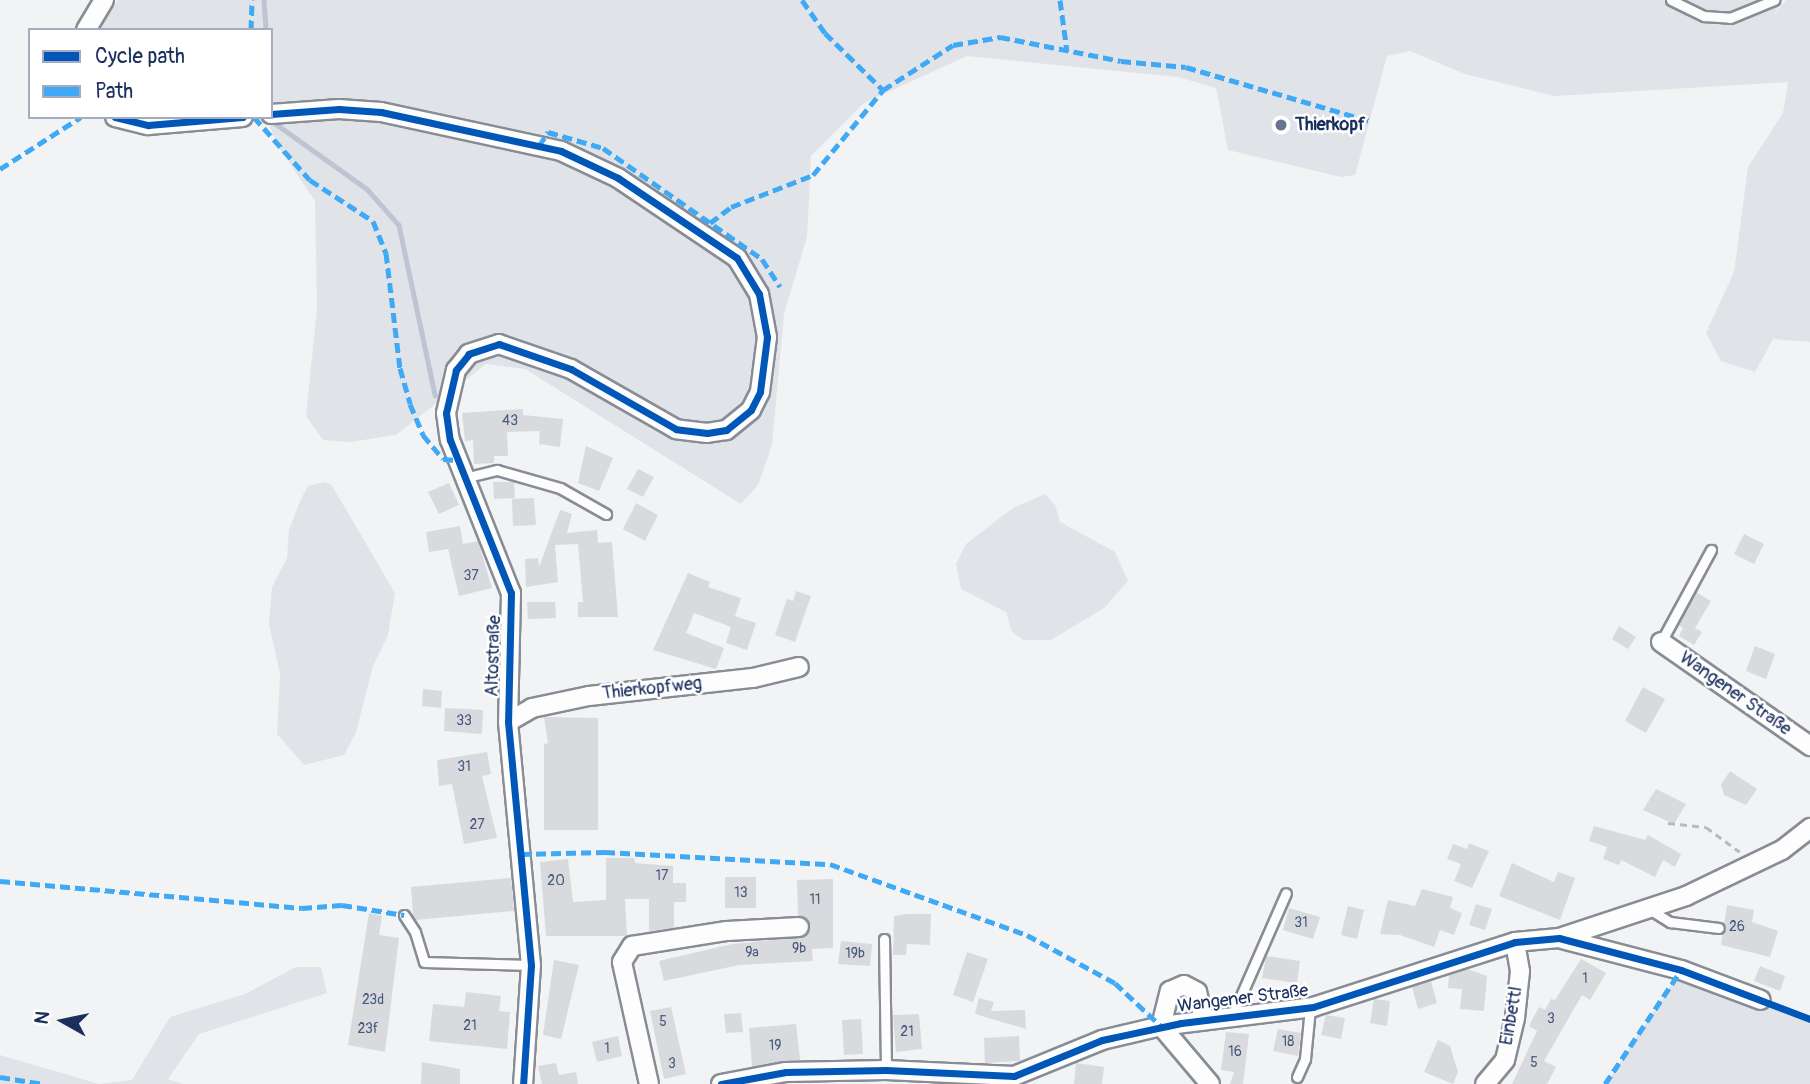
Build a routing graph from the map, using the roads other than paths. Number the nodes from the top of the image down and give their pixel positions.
1 (104, 0) edge
2 (1671, 0) edge
3 (1773, 0) edge
4 (87, 28) edge
5 (273, 114) edge
6 (123, 119) edge
7 (219, 119) edge
8 (464, 478) junction
9 (606, 514) dead end
10 (1711, 550) dead end
11 (1661, 642) joint
12 (799, 667) dead end
13 (508, 722) junction
14 (1810, 746) edge
15 (1810, 828) edge
16 (1286, 893) dead end
17 (1648, 908) junction
18 (404, 915) dead end
19 (799, 928) dead end
20 (1719, 928) dead end
21 (1559, 938) junction
22 (884, 939) dead end
23 (1515, 942) junction
24 (531, 965) junction
25 (1761, 1000) dead end
26 (1310, 1008) junction
27 (1232, 1016) junction
28 (1204, 1020) junction
29 (1161, 1026) junction
30 (886, 1070) junction
31 (1297, 1077) dead end
32 (523, 1084) edge
33 (649, 1084) edge
34 (721, 1084) edge
35 (1210, 1084) edge
36 (1485, 1084) edge

1 - 4 street
2 - 3 lane
5 - 8 street, Altostraße
6 - 7 street
8 - 9 lane
8 - 13 street, Altostraße
10 - 11 lane
11 - 14 street, Wangener Straße
12 - 13 street, Thierkopfweg
13 - 24 street, Altostraße
15 - 17 street, Wangener Straße
16 - 27 lane
17 - 20 lane
17 - 21 street, Wangener Straße
18 - 24 lane
19 - 33 street
21 - 23 street, Wangener Straße
21 - 25 street, Wangener Straße
22 - 30 lane
23 - 26 street, Wangener Straße
23 - 36 street, Einbettl
24 - 32 street, Altostraße
26 - 27 street, Wangener Straße
26 - 31 lane
27 - 28 street, Wangener Straße
28 - 29 street, Wangener Straße
28 - 29 street
29 - 30 street, Wangener Straße
29 - 35 street
30 - 34 street, Wangener Straße

